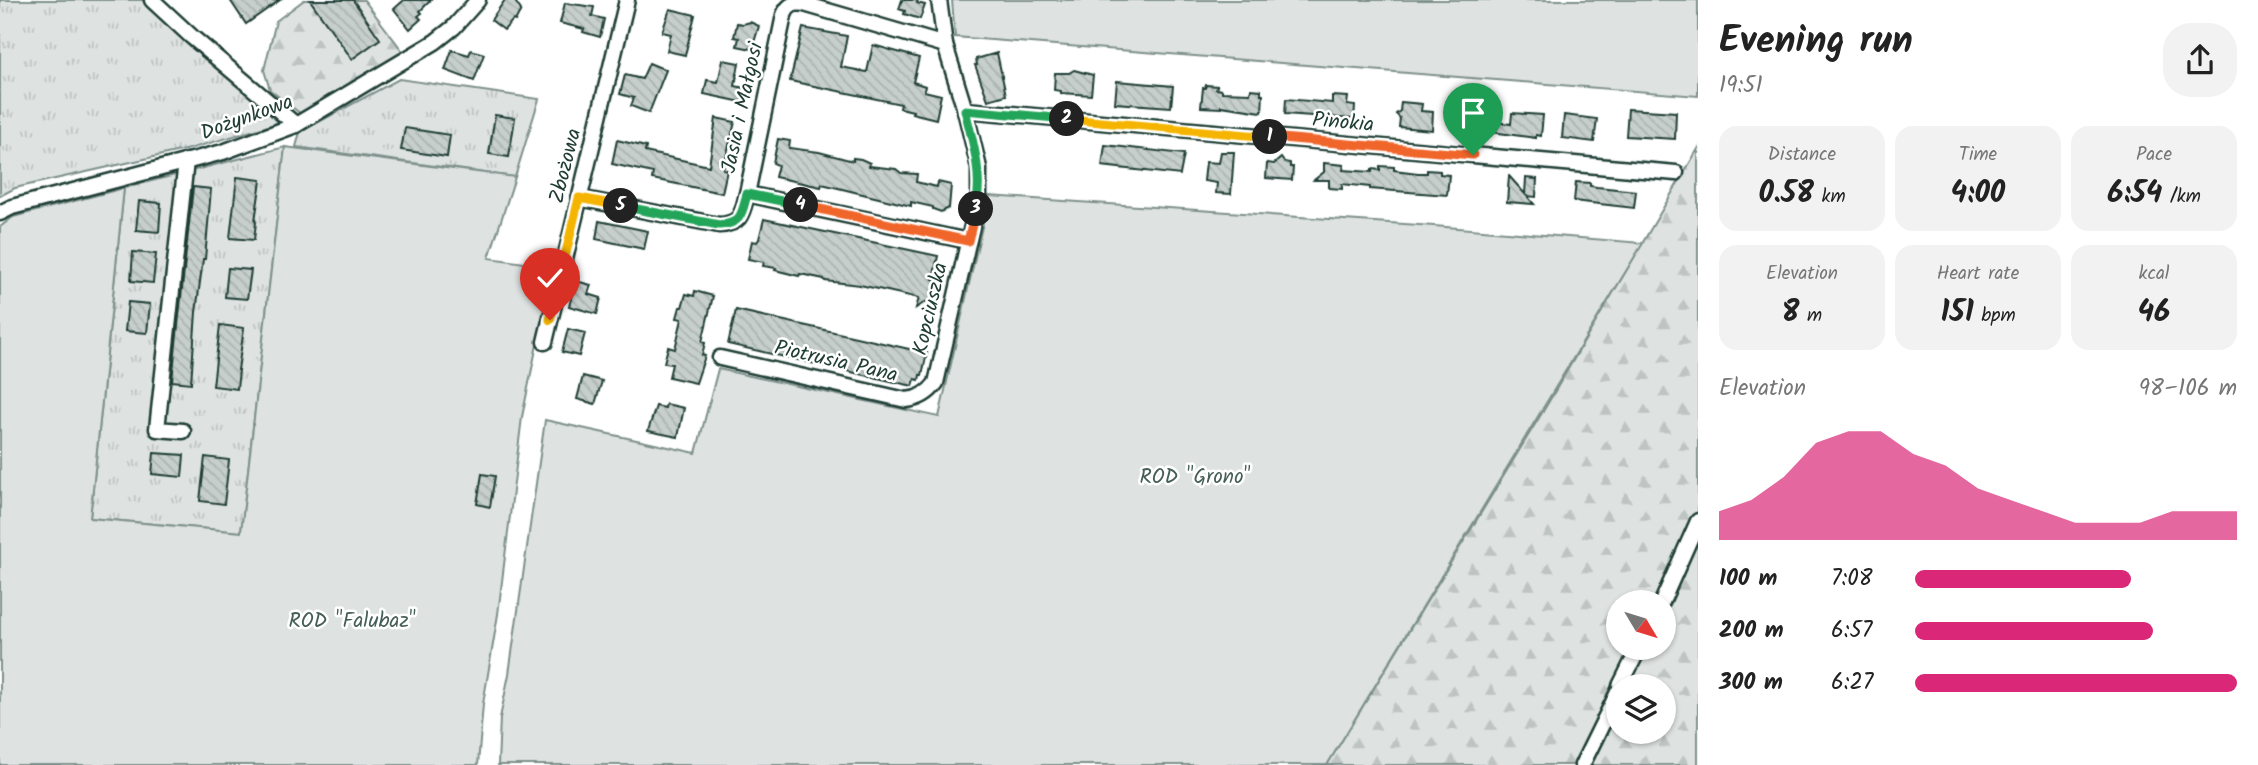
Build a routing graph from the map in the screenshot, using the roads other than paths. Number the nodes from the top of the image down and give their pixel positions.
1 (152, 0) edge
2 (478, 0) edge
3 (627, 0) edge
4 (939, 0) edge
5 (945, 45) junction
6 (965, 110) junction
7 (296, 125) junction
8 (186, 161) junction
9 (1676, 173) dead end
10 (747, 194) junction
11 (579, 198) junction
12 (0, 213) edge
13 (968, 241) junction
14 (545, 342) dead end
15 (720, 358) dead end
16 (936, 383) joint
17 (183, 431) dead end
18 (1698, 521) edge
19 (1667, 590) edge
20 (1606, 716) edge
21 (1582, 765) edge

1 - 7 street
2 - 7 street, Dożynkowa
3 - 11 street, Zbożowa
4 - 5 street, Kopciuszka
5 - 6 street, Kopciuszka
5 - 10 street, Jasia i Małgosi
6 - 9 street, Pinokia
6 - 13 street, Kopciuszka
7 - 8 street, Dożynkowa
8 - 12 street, Dożynkowa
8 - 17 street
10 - 11 street, Jasia i Małgosi
10 - 13 street
11 - 14 street, Zbożowa
13 - 16 street, Kopciuszka
15 - 16 street, Piotrusia Pana
18 - 19 street
20 - 21 street

